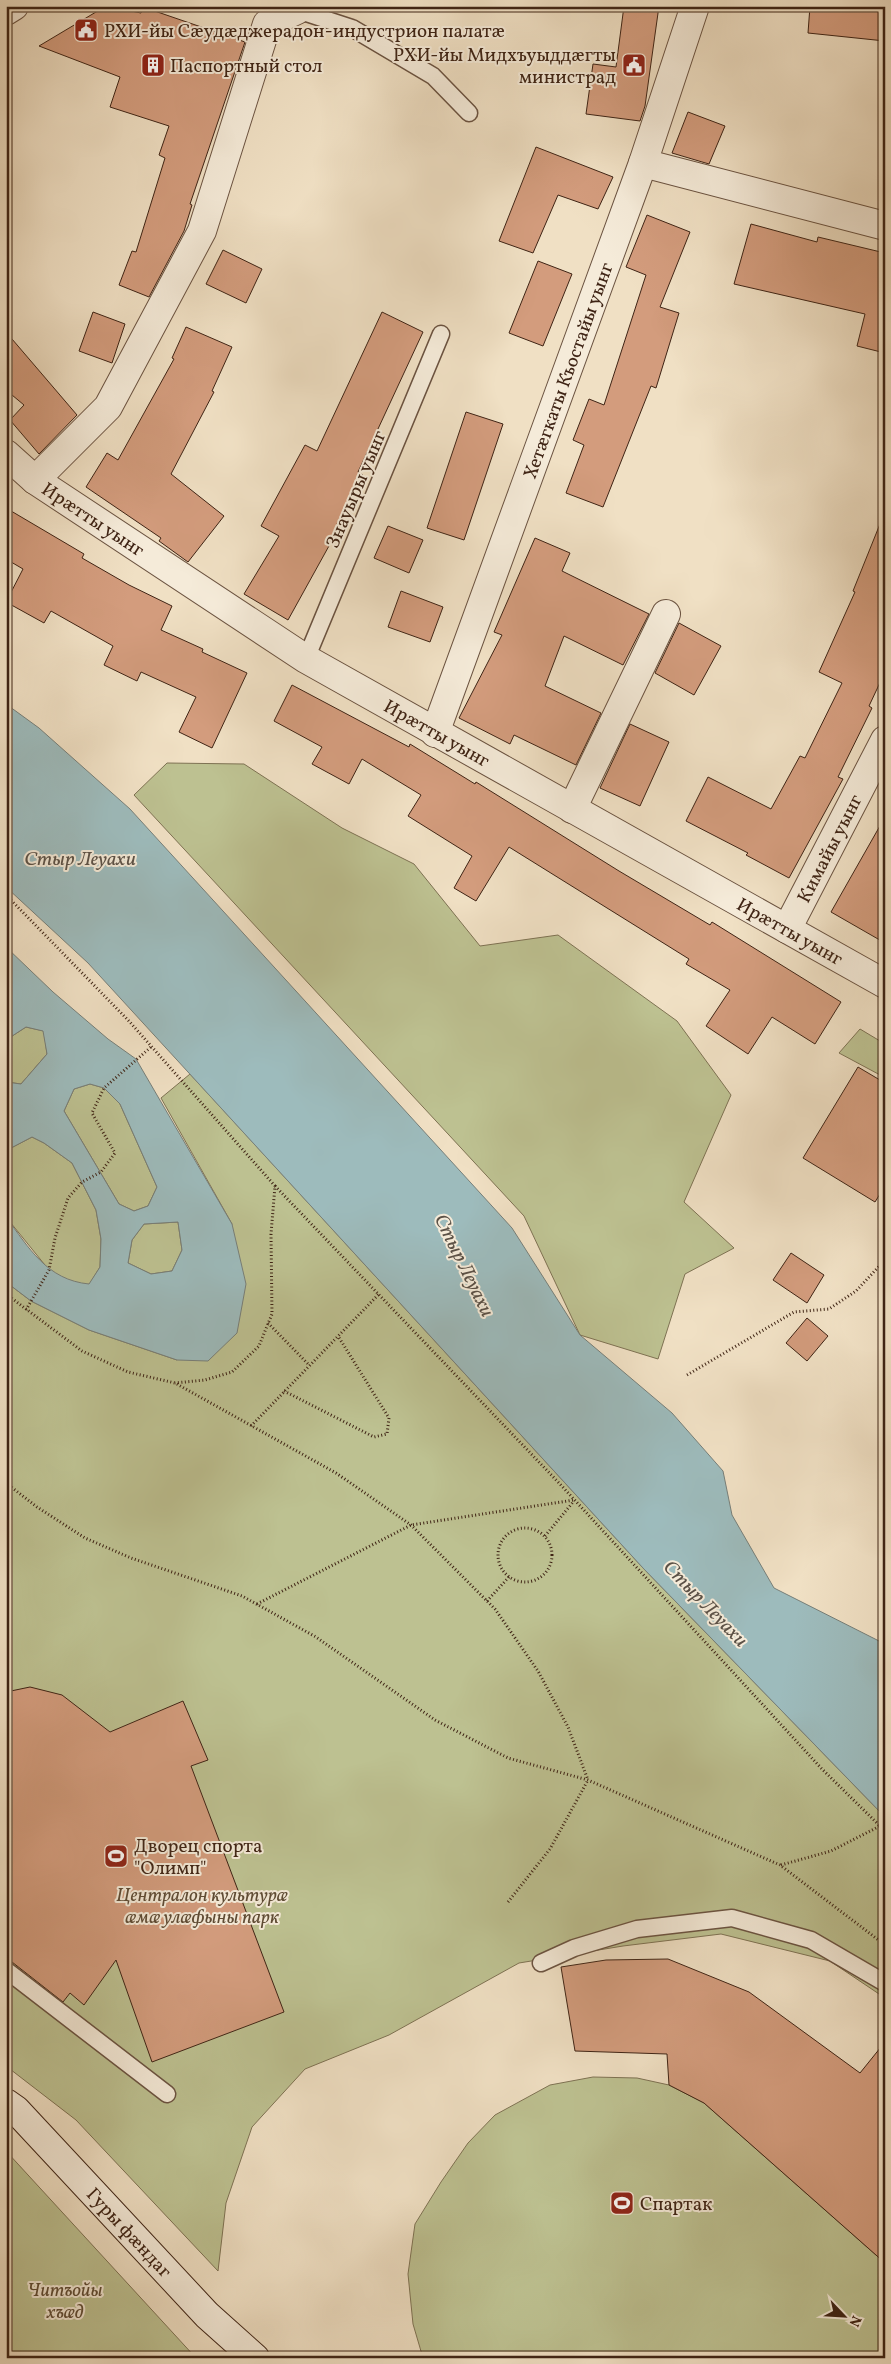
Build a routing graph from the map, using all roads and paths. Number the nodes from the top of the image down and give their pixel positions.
1 (14, 6) edge
2 (694, 6) edge
3 (297, 8) edge
4 (6, 11) edge
5 (469, 113) dead end
6 (643, 163) junction
7 (885, 226) edge
8 (441, 334) dead end
9 (6, 454) edge
10 (36, 480) junction
11 (666, 614) dead end
12 (306, 659) junction
13 (435, 733) junction
14 (885, 740) edge
15 (572, 809) junction
16 (6, 895) edge
17 (787, 930) junction
18 (885, 984) edge
19 (151, 1048) junction
20 (274, 1186) junction
21 (885, 1260) edge
22 (6, 1294) edge
23 (379, 1294) junction
24 (26, 1310) junction
25 (268, 1323) junction
26 (338, 1336) junction
27 (309, 1365) junction
28 (686, 1375) dead end
29 (175, 1383) junction
30 (284, 1391) junction
31 (250, 1426) junction
32 (6, 1483) edge
33 (575, 1500) junction
34 (410, 1525) junction
35 (545, 1536) junction
36 (509, 1577) junction
37 (487, 1600) junction
38 (257, 1604) junction
39 (588, 1780) junction
40 (880, 1826) junction
41 (885, 1830) edge
42 (780, 1865) junction
43 (508, 1902) dead end
44 (885, 1945) edge
45 (541, 1963) dead end
46 (6, 1970) edge
47 (885, 1983) edge
48 (168, 2094) dead end
49 (6, 2103) edge
50 (255, 2358) edge

1 - 4 street
2 - 6 street, Хетæгкаты Къостайы уынг
3 - 5 lane
3 - 10 street
6 - 7 street
6 - 13 street, Хетæгкаты Къостайы уынг
8 - 12 lane, Знауыры уынг
9 - 10 street, Ирæтты уынг
10 - 12 street, Ирæтты уынг
11 - 15 street
12 - 13 street, Ирæтты уынг
13 - 15 street, Ирæтты уынг
14 - 17 street, Кимайы уынг
15 - 17 street, Ирæтты уынг
16 - 19 path
17 - 18 street, Ирæтты уынг
19 - 20 path
19 - 24 path
20 - 23 path
20 - 25 path
21 - 28 path
22 - 24 path
23 - 26 path
23 - 33 path
24 - 29 path
25 - 27 path
25 - 29 path
26 - 27 path
26 - 30 path
27 - 30 path
29 - 31 path
30 - 31 path
31 - 34 path
32 - 38 path
33 - 34 path
33 - 35 path
33 - 40 path
34 - 37 path
34 - 38 path
35 - 36 path
35 - 36 path
36 - 37 path
37 - 39 path
38 - 39 path
39 - 42 path
39 - 43 path
40 - 41 path
40 - 42 path
42 - 44 path
45 - 47 lane
46 - 48 lane
49 - 50 street, Гуры фӕндаг

